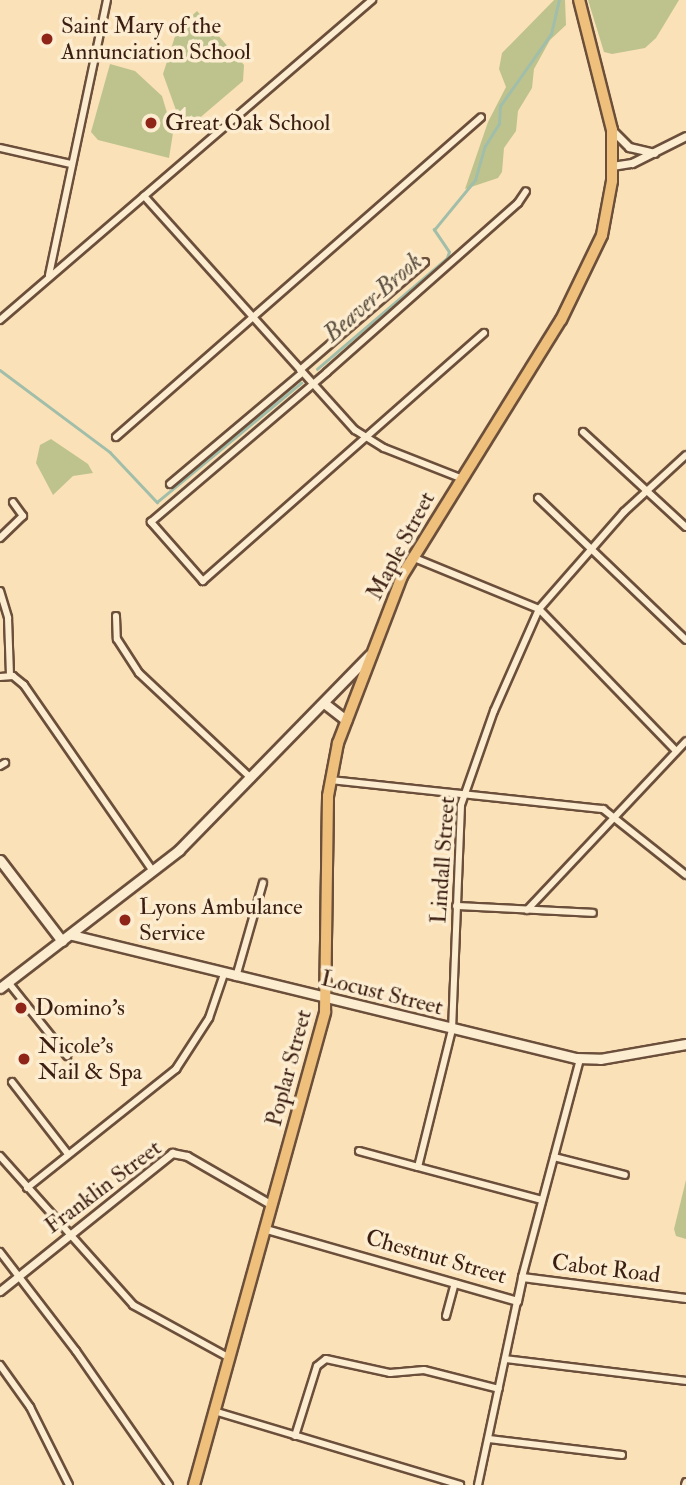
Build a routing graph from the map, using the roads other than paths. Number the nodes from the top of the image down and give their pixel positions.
1 (107, 0) edge
2 (372, 0) edge
3 (579, 0) edge
4 (481, 117) dead end
5 (612, 130) junction
6 (686, 136) edge
7 (0, 148) edge
8 (654, 153) junction
9 (71, 164) junction
10 (612, 166) junction
11 (526, 191) dead end
12 (144, 196) junction
13 (52, 251) junction
14 (70, 258) junction
15 (425, 262) dead end
16 (49, 275) junction
17 (254, 315) junction
18 (0, 320) edge
19 (484, 333) dead end
20 (301, 371) junction
21 (313, 384) junction
22 (583, 432) dead end
23 (116, 437) dead end
24 (366, 439) junction
25 (686, 455) edge
26 (460, 478) junction
27 (170, 484) dead end
28 (645, 492) junction
29 (538, 498) dead end
30 (13, 502) dead end
31 (686, 527) edge
32 (0, 538) edge
33 (591, 548) junction
34 (412, 557) junction
35 (0, 591) edge
36 (539, 609) junction
37 (116, 616) dead end
38 (686, 640) edge
39 (369, 655) junction
40 (10, 675) junction
41 (0, 677) edge
42 (324, 702) junction
43 (345, 720) junction
44 (686, 741) edge
45 (677, 751) junction
46 (251, 778) junction
47 (331, 780) junction
48 (463, 796) junction
49 (616, 816) junction
50 (0, 860) edge
51 (153, 871) junction
52 (686, 875) edge
53 (263, 883) dead end
54 (456, 906) junction
55 (527, 909) junction
56 (593, 913) dead end
57 (72, 935) junction
58 (62, 941) junction
59 (224, 974) junction
60 (236, 977) junction
61 (4, 985) edge
62 (326, 999) junction
63 (452, 1030) junction
64 (686, 1044) edge
65 (67, 1056) dead end
66 (580, 1059) junction
67 (12, 1082) dead end
68 (359, 1151) dead end
69 (68, 1154) junction
70 (0, 1156) edge
71 (554, 1157) junction
72 (418, 1167) junction
73 (625, 1175) dead end
74 (27, 1188) junction
75 (542, 1200) junction
76 (272, 1205) junction
77 (266, 1229) junction
78 (69, 1237) junction
79 (0, 1252) edge
80 (19, 1276) junction
81 (522, 1278) junction
82 (456, 1283) junction
83 (0, 1291) edge
84 (686, 1298) edge
85 (517, 1301) junction
86 (446, 1316) dead end
87 (230, 1358) junction
88 (505, 1359) junction
89 (0, 1366) edge
90 (686, 1381) edge
91 (499, 1389) junction
92 (214, 1411) junction
93 (295, 1436) junction
94 (489, 1439) junction
95 (622, 1455) dead end
96 (69, 1485) edge
97 (169, 1485) edge
98 (194, 1485) edge
99 (460, 1485) edge
100 (478, 1485) edge

1 - 9 street
2 - 12 street
3 - 5 main road, Maple Street
4 - 17 street
5 - 8 street
5 - 10 main road, Maple Street
6 - 8 street
7 - 9 street
8 - 10 street
9 - 13 street
10 - 26 main road, Maple Street
11 - 21 street
12 - 14 street
12 - 17 street
13 - 14 street
13 - 16 street
14 - 16 street
15 - 20 street
16 - 18 street
17 - 20 street
17 - 23 street
19 - 24 street
20 - 21 street
20 - 27 street
21 - 24 street
21 - 24 street
22 - 28 street
24 - 26 street
25 - 28 street, Lindall Street
26 - 34 main road, Maple Street
28 - 31 street
28 - 33 street, Lindall Street
29 - 33 street
30 - 32 street
33 - 36 street, Lindall Street
33 - 38 street
34 - 36 street
34 - 39 main road, Maple Street
35 - 40 street
36 - 45 street
36 - 48 street, Lindall Street
37 - 46 street
39 - 42 main road, Maple Street
39 - 43 main road, Poplar Street
40 - 41 street
40 - 51 street
42 - 43 main road
42 - 46 main road, Maple Street
43 - 47 main road, Poplar Street
44 - 45 street
45 - 49 street
46 - 51 main road, Maple Street
47 - 48 street
47 - 62 main road, Poplar Street
48 - 49 street
48 - 54 street, Lindall Street
49 - 52 street
49 - 55 street
50 - 58 main road
51 - 57 main road, Maple Street
53 - 60 street
54 - 55 street
54 - 63 street, Lindall Street
55 - 56 street
57 - 58 main road, Maple Street
57 - 59 main road, Locust Street
58 - 61 main road, Maple Street
59 - 60 main road, Locust Street
59 - 69 street
60 - 62 main road, Locust Street
61 - 65 street
62 - 63 main road, Locust Street
62 - 76 main road, Poplar Street
63 - 66 main road, Locust Street
63 - 72 street, Lindall Street
64 - 66 main road, Locust Street
66 - 71 street, Chestnut Street
67 - 69 street
68 - 72 street
69 - 74 street
70 - 74 street
71 - 73 street
71 - 75 street, Chestnut Street
72 - 75 street
74 - 78 street
75 - 81 street, Chestnut Street
76 - 77 main road, Poplar Street
76 - 78 street, Franklin Street
77 - 82 street, Chestnut Street
77 - 87 main road, Poplar Street
78 - 80 street, Franklin Street
78 - 87 street
79 - 80 street
80 - 83 street, Franklin Street
80 - 97 street
81 - 84 street, Cabot Road
81 - 85 street, Chestnut Street
82 - 85 street, Chestnut Street
82 - 86 street
85 - 88 street
87 - 92 main road, Poplar Street
88 - 90 street
88 - 91 street
89 - 96 street
91 - 93 street
91 - 94 street
92 - 93 street
92 - 98 main road, Poplar Street
93 - 99 street
94 - 95 street
94 - 100 street

